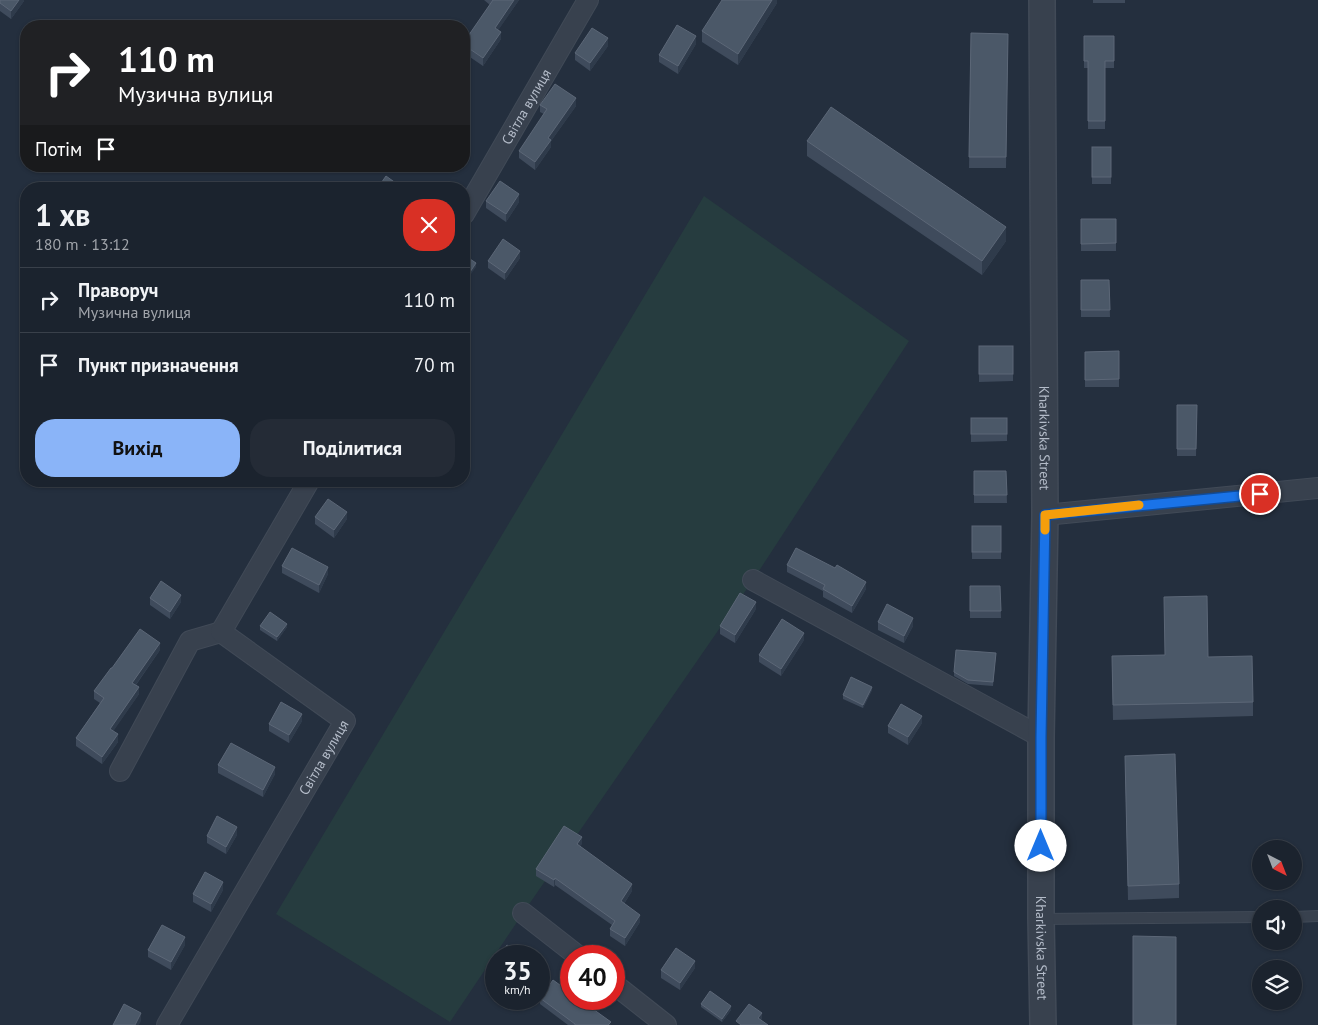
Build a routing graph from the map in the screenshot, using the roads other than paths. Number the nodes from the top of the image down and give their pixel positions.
1 (588, 0) edge
2 (1042, 0) edge
3 (470, 204) edge
4 (306, 487) edge
5 (1318, 488) edge
6 (1045, 515) junction
7 (753, 580) dead end
8 (221, 632) junction
9 (1041, 737) junction
10 (120, 771) dead end
11 (523, 913) dead end
12 (1318, 916) edge
13 (1252, 917) edge
14 (1302, 917) edge
15 (1041, 919) junction
16 (564, 945) edge
17 (625, 993) edge
18 (167, 1025) edge
19 (666, 1025) edge
20 (1043, 1025) edge

1 - 3 street, Світла вулиця
2 - 6 street, Kharkivska Street
4 - 8 street
5 - 6 street
6 - 9 street, Kharkivska Street
7 - 9 street
8 - 10 street
8 - 18 street, Світла вулиця
9 - 15 street, Kharkivska Street
11 - 16 street
12 - 14 lane
13 - 15 lane
15 - 20 street, Kharkivska Street
17 - 19 street

